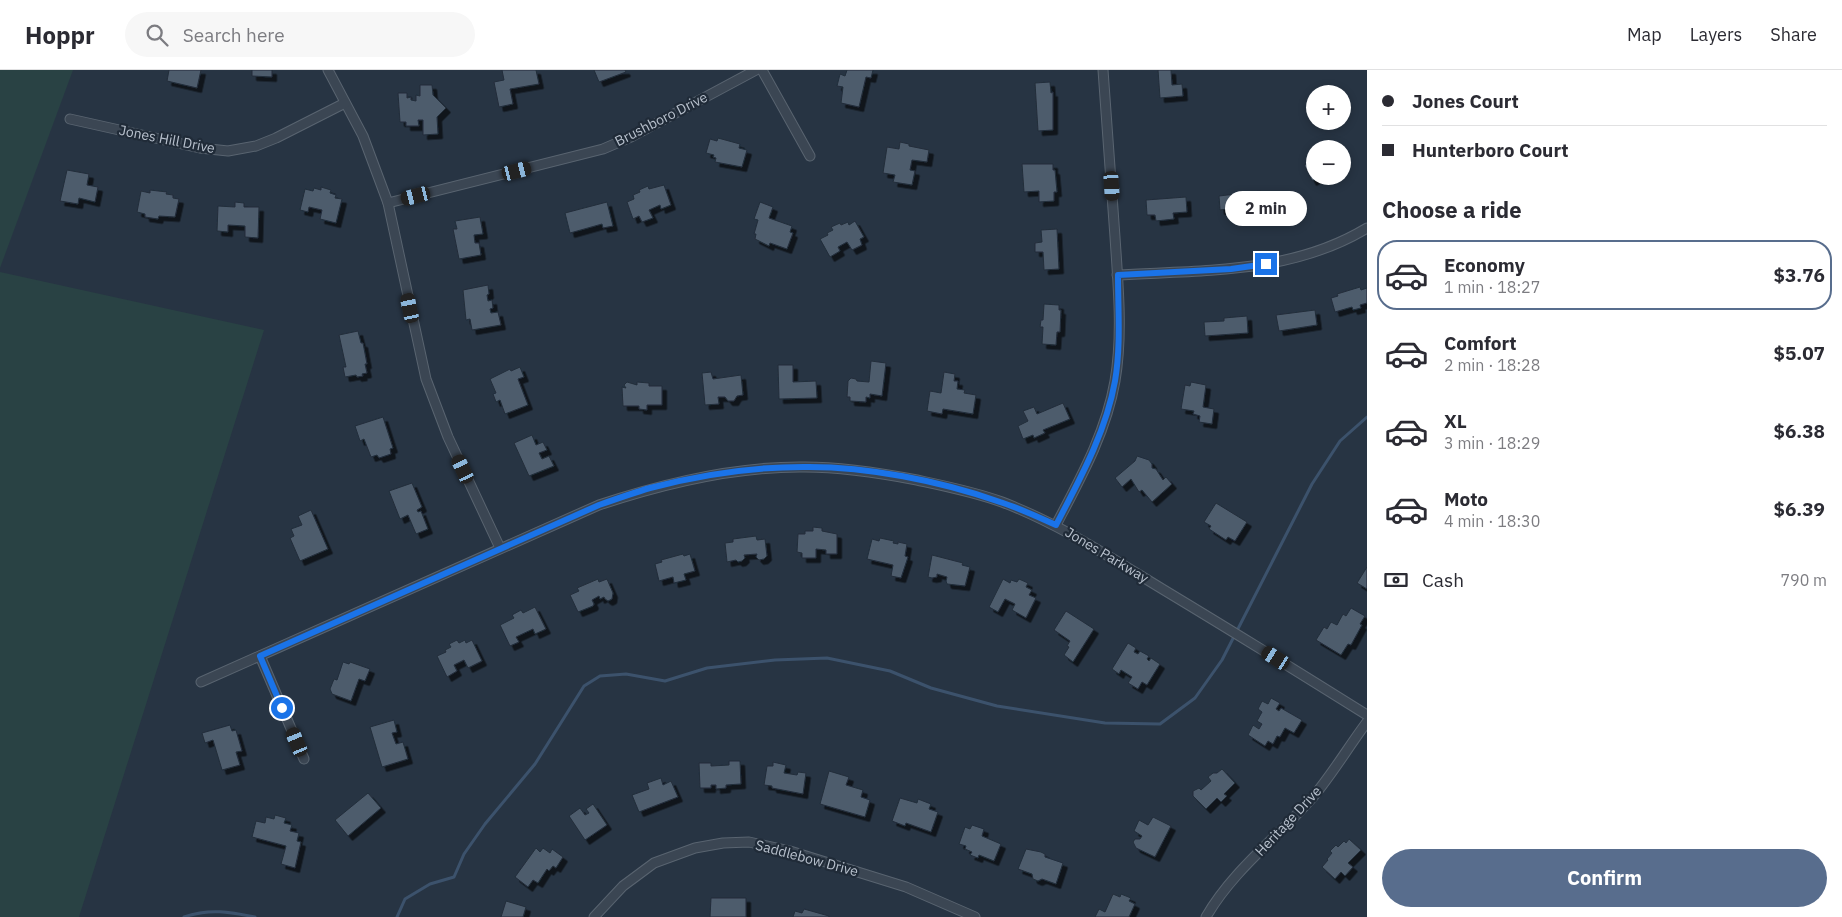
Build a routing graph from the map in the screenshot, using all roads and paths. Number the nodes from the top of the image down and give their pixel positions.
1 (328, 70) edge
2 (756, 70) edge
3 (762, 70) edge
4 (1103, 70) edge
5 (345, 103) junction
6 (70, 119) dead end
7 (810, 156) dead end
8 (388, 202) junction
9 (1367, 228) edge
10 (1118, 275) junction
11 (1056, 525) junction
12 (500, 548) junction
13 (260, 656) junction
14 (201, 682) dead end
15 (1367, 715) edge
16 (1367, 722) edge
17 (304, 759) dead end
18 (594, 917) edge
19 (975, 917) edge
20 (1206, 917) edge

1 - 5 street
2 - 8 street, Brushboro Drive
3 - 7 street
4 - 10 street
5 - 6 street, Jones Hill Drive
5 - 8 street
8 - 12 street
9 - 10 street
10 - 11 street
11 - 12 street, Jones Parkway
11 - 15 street, Jones Parkway
12 - 13 street, Jones Parkway
13 - 14 street, Jones Parkway
13 - 17 street
16 - 20 street, Heritage Drive
18 - 19 street, Saddlebow Drive

